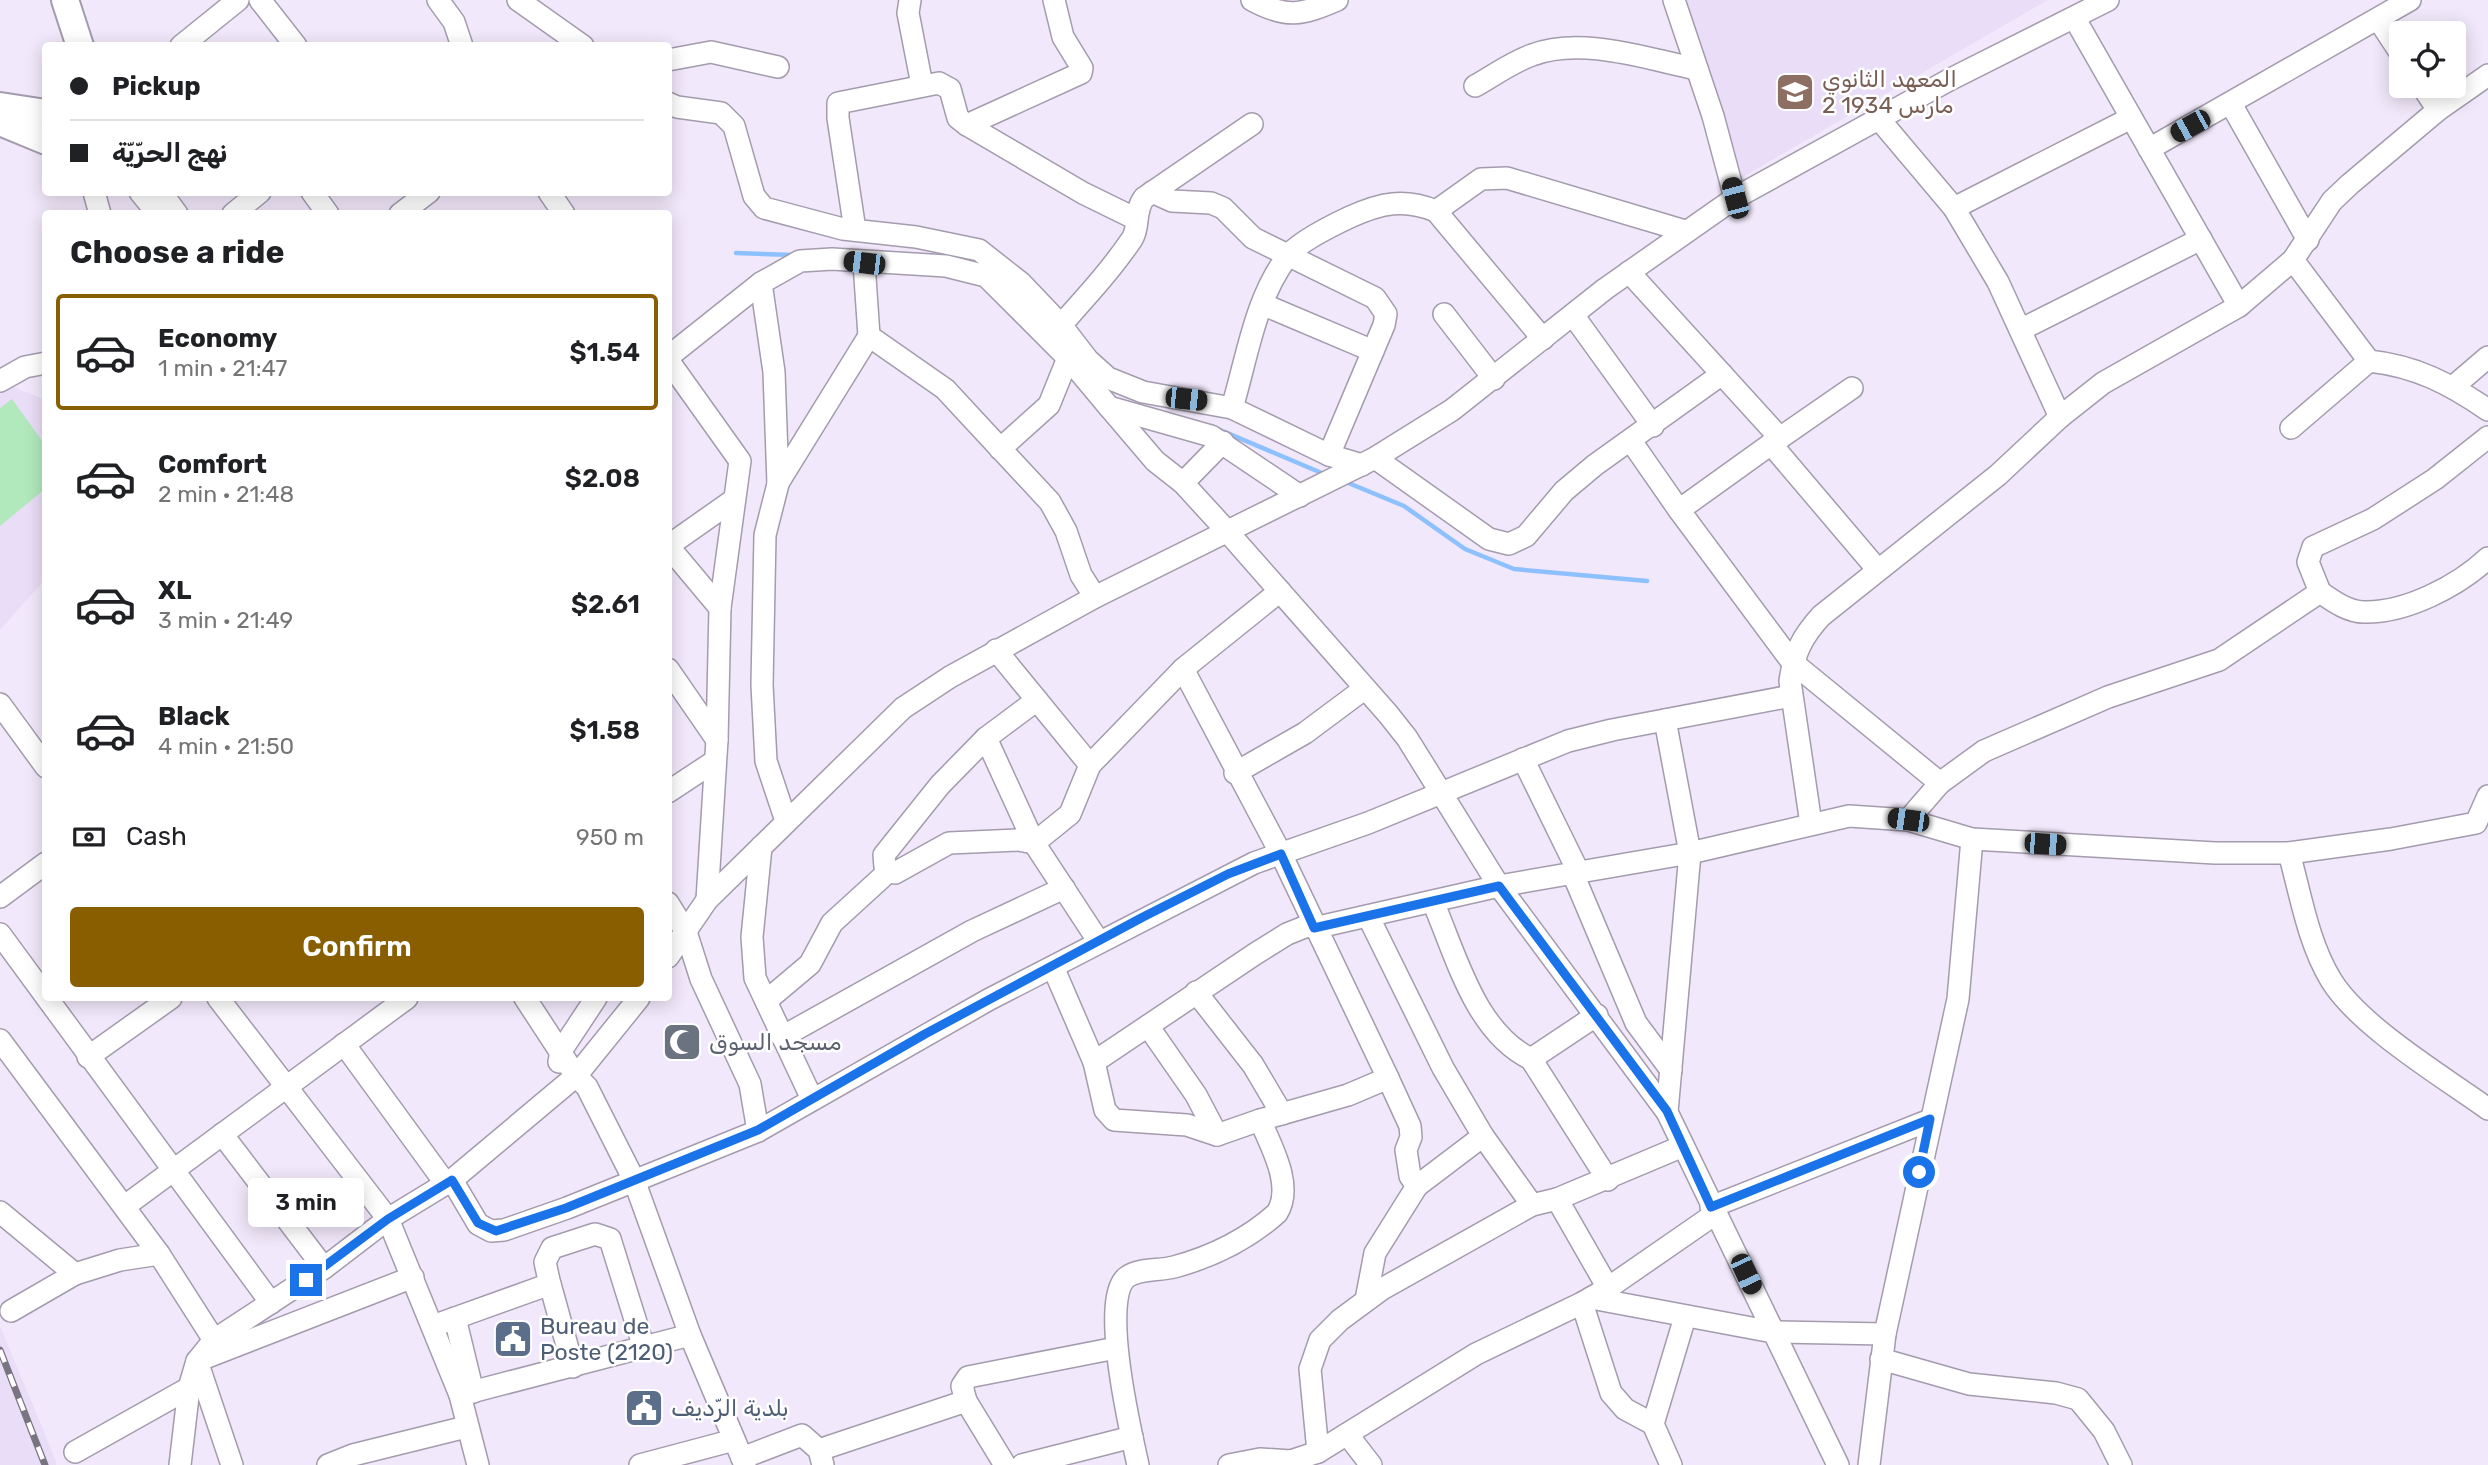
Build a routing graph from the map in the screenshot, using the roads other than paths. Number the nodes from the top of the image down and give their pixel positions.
1 (48, 0) edge
2 (65, 0) edge
3 (238, 0) edge
4 (260, 0) edge
5 (438, 0) edge
6 (518, 0) edge
7 (910, 0) edge
8 (1054, 0) edge
9 (1252, 0) edge
10 (1337, 0) edge
11 (1674, 0) edge
12 (2108, 0) edge
13 (2406, 1) edge
14 (2075, 19) junction
15 (2378, 19) junction
16 (2389, 36) edge
17 (60, 42) edge
18 (79, 42) edge
19 (186, 42) edge
20 (293, 42) edge
21 (461, 42) edge
22 (577, 42) edge
23 (672, 59) edge
24 (778, 67) dead end
25 (1697, 69) junction
26 (2488, 75) edge
27 (922, 85) junction
28 (1475, 86) dead end
29 (2430, 98) edge
30 (2231, 104) junction
31 (672, 105) edge
32 (0, 106) edge
33 (2438, 110) junction
34 (42, 112) edge
35 (2131, 118) junction
36 (1879, 119) junction
37 (0, 122) edge
38 (1252, 124) dead end
39 (967, 125) junction
40 (42, 139) edge
41 (2149, 149) junction
42 (1152, 192) junction
43 (143, 196) edge
44 (255, 196) edge
45 (1735, 198) junction
46 (1954, 208) junction
47 (155, 210) edge
48 (238, 210) edge
49 (1436, 211) junction
50 (1136, 219) junction
51 (855, 230) junction
52 (1685, 231) junction
53 (2201, 239) junction
54 (2308, 240) junction
55 (1287, 255) junction
56 (2293, 260) junction
57 (864, 263) junction
58 (1629, 272) junction
59 (761, 283) junction
60 (1262, 304) junction
61 (2239, 306) junction
62 (1444, 314) dead end
63 (1573, 315) junction
64 (1061, 325) junction
65 (2022, 329) junction
66 (869, 336) junction
67 (1544, 339) junction
68 (1373, 351) junction
69 (672, 355) edge
70 (2488, 357) edge
71 (1068, 358) junction
72 (2369, 361) junction
73 (672, 364) edge
74 (39, 368) edge
75 (1722, 374) junction
76 (1494, 379) junction
77 (0, 381) edge
78 (2454, 386) junction
79 (1852, 388) dead end
80 (1109, 407) junction
81 (1232, 408) junction
82 (2488, 410) edge
83 (2060, 417) junction
84 (1653, 426) junction
85 (2291, 429) dead end
86 (2488, 437) edge
87 (1631, 441) junction
88 (1776, 441) junction
89 (1223, 442) junction
90 (1000, 449) junction
91 (1329, 455) junction
92 (1362, 465) junction
93 (1183, 483) junction
94 (778, 484) junction
95 (1303, 494) junction
96 (732, 502) junction
97 (1679, 510) junction
98 (1226, 530) junction
99 (672, 543) edge
100 (672, 551) edge
101 (2488, 558) edge
102 (1878, 570) junction
103 (1280, 591) junction
104 (2320, 592) junction
105 (1095, 597) junction
106 (720, 608) junction
107 (996, 650) junction
108 (1792, 662) junction
109 (1183, 669) junction
110 (672, 676) edge
111 (1364, 689) junction
112 (1791, 696) junction
113 (1037, 700) junction
114 (0, 704) edge
115 (1665, 720) junction
116 (986, 738) junction
117 (716, 751) junction
118 (1523, 759) junction
119 (42, 762) edge
120 (1090, 765) junction
121 (1235, 773) junction
122 (1940, 783) junction
123 (672, 789) edge
124 (1441, 795) junction
125 (2488, 796) edge
126 (1908, 820) junction
127 (786, 821) junction
128 (1811, 824) junction
129 (2482, 824) edge
130 (1972, 839) junction
131 (1034, 843) junction
132 (756, 850) junction
133 (1690, 853) junction
134 (2289, 853) junction
135 (1281, 854) junction
136 (42, 866) edge
137 (889, 871) junction
138 (1576, 874) junction
139 (1499, 886) junction
140 (1064, 888) junction
141 (0, 897) edge
142 (707, 900) junction
143 (1433, 902) junction
144 (672, 910) edge
145 (1368, 916) junction
146 (1313, 926) junction
147 (687, 932) junction
148 (0, 934) edge
149 (1099, 942) junction
150 (672, 952) edge
151 (1053, 967) junction
152 (1196, 992) junction
153 (42, 993) edge
154 (48, 1001) edge
155 (167, 1001) edge
156 (220, 1001) edge
157 (403, 1001) edge
158 (527, 1001) edge
159 (594, 1001) edge
160 (635, 1001) edge
161 (766, 1001) junction
162 (1597, 1015) junction
163 (1148, 1026) junction
164 (782, 1037) junction
165 (0, 1040) edge
166 (344, 1044) junction
167 (561, 1051) junction
168 (88, 1057) junction
169 (1531, 1059) junction
170 (1094, 1062) junction
171 (1671, 1070) junction
172 (576, 1076) junction
173 (1388, 1078) junction
174 (286, 1087) junction
175 (552, 1094) junction
176 (807, 1101) junction
177 (2488, 1109) edge
178 (1667, 1111) junction
179 (1282, 1114) junction
180 (1930, 1119) junction
181 (1260, 1120) junction
182 (761, 1129) junction
183 (222, 1134) junction
184 (1217, 1136) junction
185 (1483, 1136) junction
186 (1683, 1146) junction
187 (174, 1170) junction
188 (635, 1180) junction
189 (1608, 1180) junction
190 (449, 1182) junction
191 (1417, 1186) junction
192 (1557, 1199) junction
193 (1532, 1205) junction
194 (125, 1206) junction
195 (1713, 1211) junction
196 (0, 1212) edge
197 (388, 1219) junction
198 (159, 1254) junction
199 (324, 1268) junction
200 (75, 1274) junction
201 (413, 1277) junction
202 (550, 1285) junction
203 (1594, 1296) junction
204 (1366, 1300) junction
205 (271, 1303) junction
206 (11, 1311) dead end
207 (1685, 1317) junction
208 (455, 1318) junction
209 (433, 1326) junction
210 (1773, 1332) junction
211 (1885, 1334) junction
212 (690, 1335) junction
213 (214, 1340) junction
214 (644, 1348) junction
215 (1116, 1348) junction
216 (1881, 1359) junction
217 (197, 1361) junction
218 (573, 1367) junction
219 (188, 1388) junction
220 (466, 1394) junction
221 (963, 1402) junction
222 (1653, 1424) junction
223 (466, 1427) junction
224 (1347, 1434) junction
225 (1132, 1437) junction
226 (75, 1452) dead end
227 (1318, 1452) junction
228 (740, 1454) edge
229 (821, 1458) edge
230 (354, 1460) edge
231 (1289, 1463) edge
232 (180, 1465) edge
233 (232, 1465) edge
234 (328, 1465) edge
235 (478, 1465) edge
236 (640, 1465) edge
237 (1005, 1465) edge
238 (1022, 1465) edge
239 (1138, 1465) edge
240 (1229, 1465) edge
241 (1371, 1465) edge
242 (1671, 1465) edge
243 (1838, 1465) edge
244 (1869, 1465) edge
245 (2121, 1465) edge

1 - 17 main road
2 - 18 main road
3 - 19 street
4 - 20 street
5 - 21 street
6 - 22 street
7 - 27 street
8 - 39 street
9 - 10 street
11 - 25 street
12 - 14 street
13 - 15 street
14 - 35 street
14 - 36 street
15 - 16 street
15 - 30 street
23 - 24 street
25 - 28 street
25 - 45 street
26 - 33 street
27 - 39 street
27 - 51 street
29 - 33 street
30 - 41 street
30 - 54 street
31 - 51 street
32 - 34 main road
33 - 54 street
35 - 41 street
35 - 46 street
36 - 45 street
36 - 46 street
37 - 40 main road
38 - 42 street
39 - 50 street
41 - 53 street
42 - 50 street
42 - 55 street
43 - 47 street
44 - 48 street
45 - 52 street
46 - 65 street
49 - 52 street
49 - 55 street
49 - 67 street
50 - 64 street
51 - 64 street
52 - 58 street
53 - 61 street
53 - 65 street
54 - 56 street
55 - 60 street
55 - 68 street
56 - 61 street
56 - 72 street
57 - 59 street
57 - 66 street
57 - 71 street
58 - 63 street
58 - 75 street
59 - 69 street
59 - 94 street
60 - 68 street
60 - 81 street
61 - 83 street
62 - 76 street
63 - 67 street
63 - 84 street
64 - 81 street
65 - 83 street
66 - 90 street
66 - 94 street
67 - 76 street
68 - 91 street
70 - 78 street
71 - 80 street
71 - 90 street
72 - 78 street
72 - 85 street
73 - 96 street
74 - 77 street
75 - 84 street
75 - 88 street
76 - 92 street
78 - 82 street
79 - 88 street
80 - 89 street
80 - 93 street
81 - 91 street
83 - 102 street
84 - 87 street
86 - 104 street
87 - 92 street
87 - 97 street
88 - 97 street
88 - 102 street
89 - 93 street
89 - 95 street
90 - 105 street
91 - 92 street
92 - 95 street
93 - 98 street
94 - 127 street
95 - 98 street
96 - 99 street
96 - 106 street
97 - 108 street
98 - 103 street
98 - 105 street
100 - 106 street
101 - 104 street
102 - 108 street
103 - 109 street
103 - 111 street
104 - 122 street
105 - 107 street
106 - 117 street
107 - 113 street
107 - 127 street
108 - 112 street
108 - 122 street
109 - 120 street
109 - 121 street
110 - 117 street
111 - 121 street
111 - 124 street
112 - 115 street
112 - 128 street
113 - 116 street
113 - 120 street
114 - 119 street
115 - 118 street
115 - 133 street
116 - 131 street
116 - 137 street
117 - 123 street
117 - 142 street
118 - 124 street
118 - 138 street
120 - 131 street
121 - 135 street
122 - 126 street
124 - 135 street
124 - 139 street
125 - 129 street
126 - 128 street
126 - 130 street
127 - 132 street
128 - 133 street
129 - 134 street
130 - 134 street
130 - 180 street
131 - 137 street
131 - 140 street
132 - 142 street
132 - 161 street
133 - 138 street
133 - 171 street
134 - 177 street
135 - 146 street
135 - 149 street
136 - 141 street
137 - 161 street
138 - 139 street
138 - 171 street
139 - 143 street
139 - 162 street
140 - 149 street
140 - 164 street
142 - 147 street
143 - 145 street
143 - 169 street
144 - 147 street
145 - 146 street
145 - 185 street
146 - 152 street
146 - 173 street
147 - 150 street
147 - 182 street
148 - 153 street
149 - 151 street
151 - 170 street
151 - 176 street
152 - 163 street
152 - 179 street
154 - 168 street
155 - 168 street
156 - 174 street
157 - 166 street
158 - 167 street
159 - 167 street
160 - 172 street
161 - 164 street
162 - 169 street
162 - 178 street
163 - 170 street
163 - 184 street
164 - 176 street
165 - 194 street
166 - 174 street
166 - 190 street
167 - 172 street
167 - 175 street
168 - 187 street
169 - 189 street
170 - 184 street
171 - 178 street
172 - 175 street
172 - 188 street
173 - 179 street
173 - 191 street
174 - 183 street
174 - 197 street
175 - 190 street
176 - 182 street
178 - 186 street
179 - 181 street
180 - 195 street
180 - 211 street
181 - 184 street
181 - 215 street
182 - 188 street
183 - 187 street
183 - 199 street
185 - 191 street
185 - 193 street
186 - 189 street
186 - 195 street
187 - 194 street
187 - 205 street
188 - 190 street
188 - 212 street
189 - 192 street
190 - 197 street
191 - 204 street
192 - 193 street
192 - 203 street
193 - 204 street
194 - 198 street
195 - 203 street
195 - 210 street
196 - 200 street
197 - 199 street
197 - 201 street
198 - 200 street
198 - 213 street
199 - 205 street
200 - 206 street
201 - 209 street
201 - 217 street
202 - 208 street
202 - 214 street
202 - 218 street
203 - 207 street
203 - 222 street
203 - 224 street
204 - 227 street
205 - 213 street
207 - 210 street
207 - 222 street
208 - 209 street
208 - 220 street
209 - 220 street
210 - 211 street
210 - 243 street
211 - 216 street
212 - 214 street
212 - 228 street
213 - 217 street
214 - 218 street
215 - 221 street
215 - 225 street
216 - 244 street
216 - 245 street
217 - 219 street
217 - 233 street
218 - 220 street
219 - 226 street
219 - 232 street
220 - 223 street
221 - 229 street
221 - 237 street
222 - 242 street
223 - 230 street
223 - 235 street
224 - 227 street
224 - 241 street
225 - 238 street
225 - 239 street
227 - 231 street
228 - 229 street
228 - 236 street
230 - 234 street
231 - 240 street

